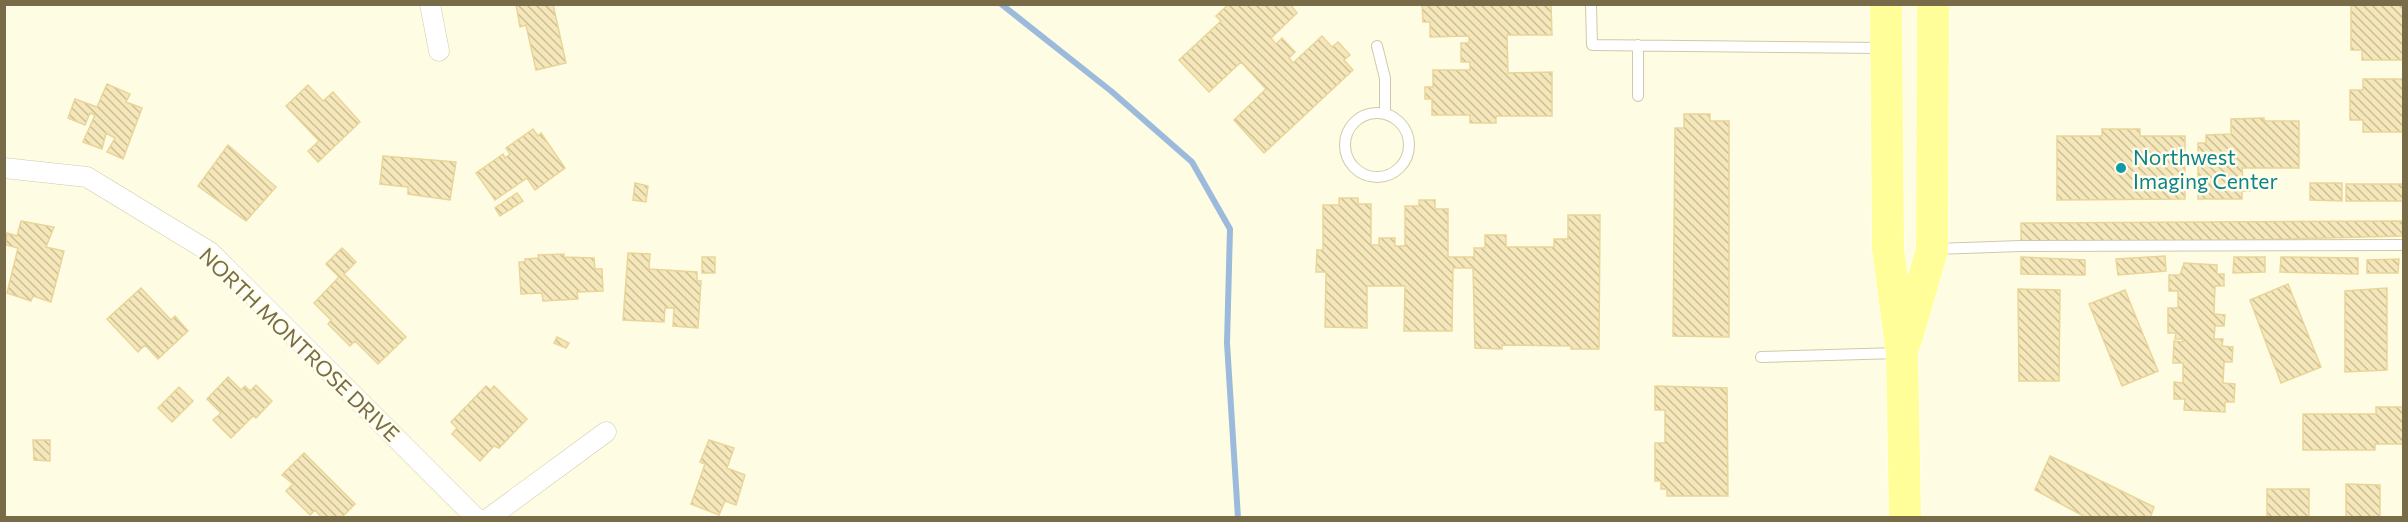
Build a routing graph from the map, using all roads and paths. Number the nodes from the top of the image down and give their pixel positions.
1 (430, 4) edge
2 (1591, 4) edge
3 (1886, 4) edge
4 (1933, 4) edge
5 (1638, 45) junction
6 (1377, 46) dead end
7 (1886, 48) junction
8 (439, 51) dead end
9 (1638, 96) dead end
10 (1385, 114) junction
11 (4, 168) edge
12 (2403, 245) edge
13 (1932, 250) junction
14 (1902, 353) junction
15 (1761, 357) dead end
16 (606, 432) dead end
17 (476, 518) edge
18 (489, 518) edge
19 (1905, 518) edge

1 - 8 street
2 - 5 lane
3 - 7 main road
4 - 13 main road
5 - 7 lane
5 - 9 lane
6 - 10 lane
7 - 14 main road
10 - 10 lane
11 - 17 street, NORTH MONTROSE DRIVE
12 - 13 lane
13 - 14 main road
14 - 15 lane
14 - 19 main road
16 - 18 street

